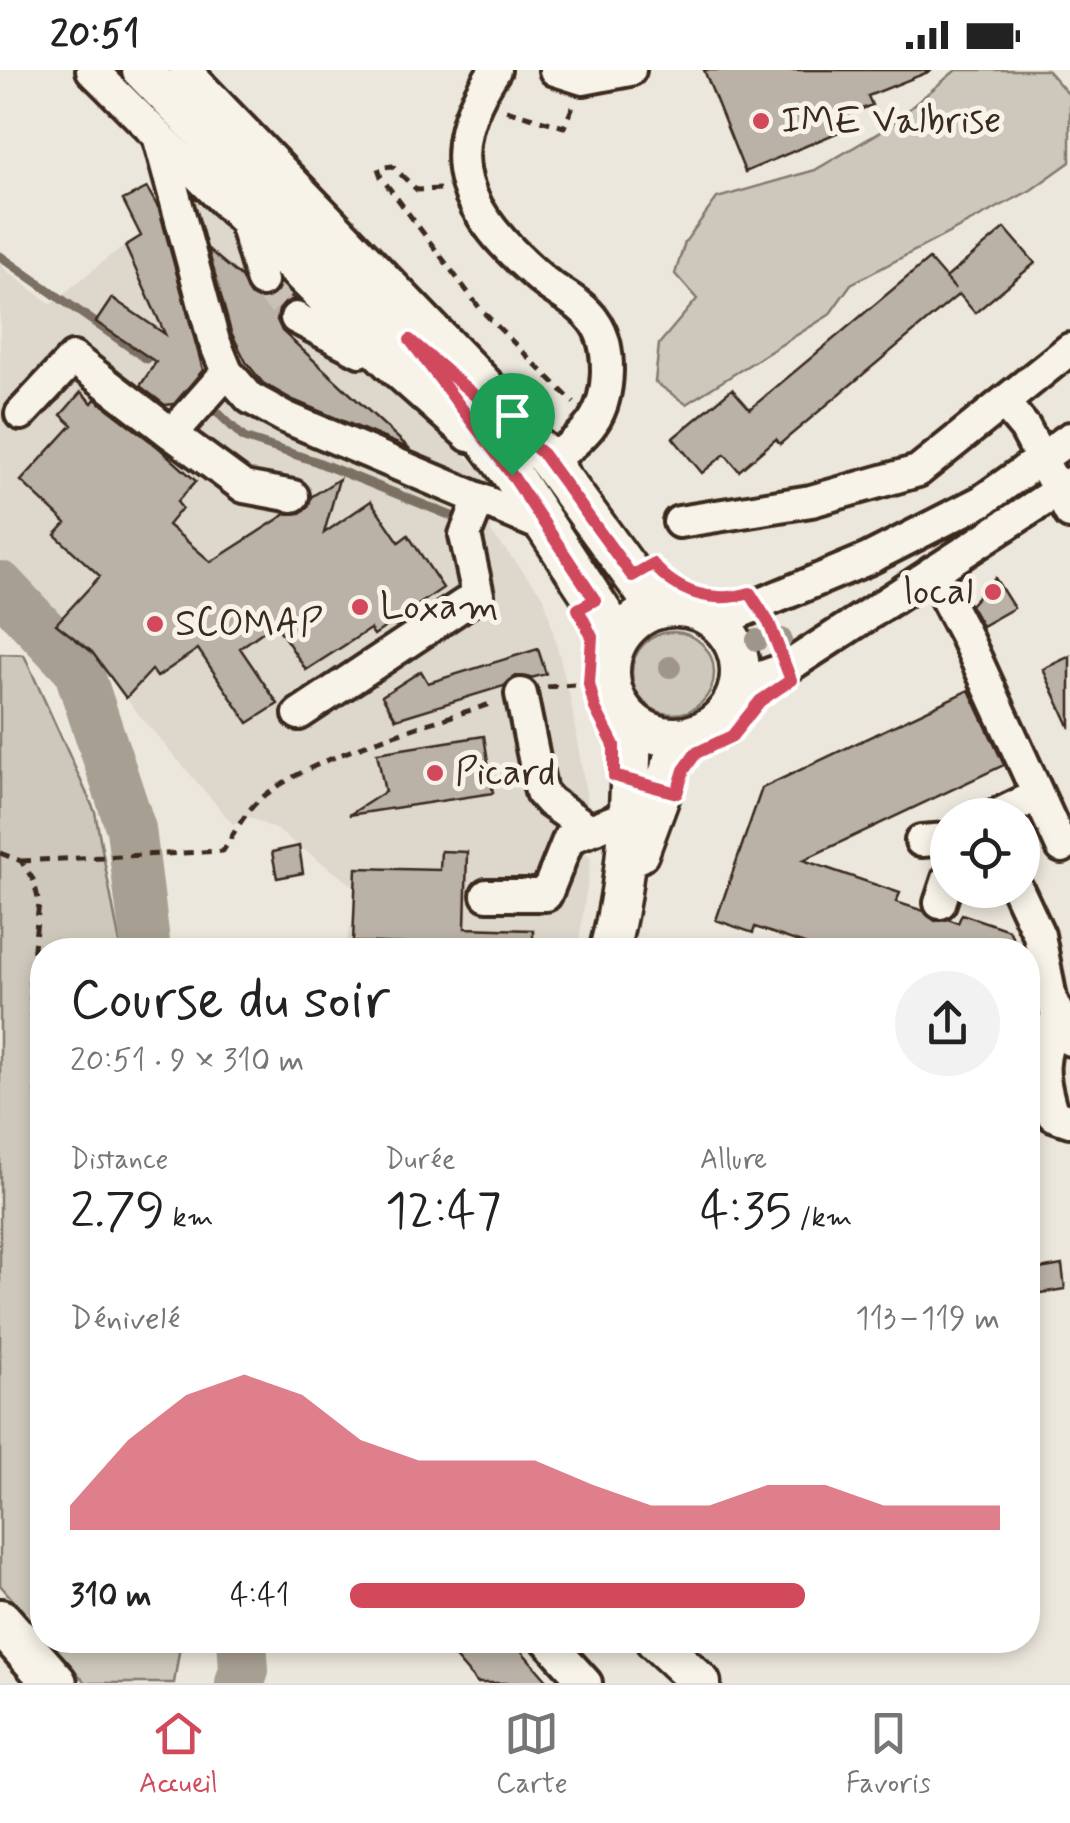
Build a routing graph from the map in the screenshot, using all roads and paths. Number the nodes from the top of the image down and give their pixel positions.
1 (92, 70) edge
2 (142, 70) edge
3 (185, 70) edge
4 (495, 70) edge
5 (555, 70) edge
6 (630, 70) edge
7 (158, 139) junction
8 (245, 224) junction
9 (262, 281) tunnel mouth
10 (296, 318) tunnel mouth
11 (1070, 349) edge
12 (400, 353) junction
13 (227, 372) junction
14 (1004, 404) junction
15 (20, 414) dead end
16 (172, 434) junction
17 (1062, 447) edge
18 (546, 458) junction
19 (293, 496) dead end
20 (1066, 496) edge
21 (479, 500) junction
22 (679, 522) dead end
23 (546, 527) junction
24 (868, 560) junction
25 (932, 572) junction
26 (632, 576) junction
27 (595, 600) junction
28 (890, 600) junction
29 (757, 604) junction
30 (657, 609) junction
31 (718, 622) junction
32 (619, 638) junction
33 (786, 668) junction
34 (589, 684) junction
35 (740, 685) junction
36 (521, 694) junction
37 (299, 714) dead end
38 (632, 722) junction
39 (682, 738) junction
40 (640, 794) junction
41 (1038, 795) junction
42 (1032, 798) edge
43 (590, 830) junction
44 (1062, 847) dead end
45 (0, 853) edge
46 (21, 862) junction
47 (486, 895) dead end
48 (1026, 908) edge
49 (35, 938) edge
50 (612, 938) edge
51 (1039, 938) edge
52 (1040, 941) edge
53 (1064, 1027) edge
54 (1070, 1120) edge
55 (0, 1621) edge
56 (559, 1653) edge
57 (669, 1653) edge
58 (54, 1683) edge
59 (586, 1683) edge
60 (702, 1683) edge

1 - 7 street
2 - 12 main road
3 - 18 street
4 - 18 street
5 - 6 street
7 - 8 street
7 - 13 street
8 - 9 street
8 - 12 street
10 - 12 street
11 - 14 street
12 - 18 main road
12 - 23 main road
13 - 16 street
13 - 21 street
14 - 17 street
14 - 22 street
15 - 16 street
16 - 19 street
17 - 20 street
17 - 24 street
18 - 26 main road
20 - 25 street
21 - 23 street
21 - 37 street
23 - 27 main road
24 - 28 street
24 - 29 street
25 - 28 street
25 - 41 street
26 - 27 path
26 - 29 path
26 - 30 main road
27 - 32 main road
27 - 34 path
28 - 33 street
29 - 31 street
29 - 33 path
30 - 31 main road
30 - 32 main road
31 - 35 main road
32 - 38 main road
33 - 35 street
33 - 40 path
34 - 36 path
34 - 40 path
35 - 39 main road
36 - 43 street
36 - 46 path
38 - 39 main road
38 - 40 main road
39 - 40 main road
40 - 43 street
40 - 50 main road
41 - 42 street
41 - 44 street
43 - 47 street
45 - 46 path
46 - 49 path
48 - 51 street
52 - 53 street
53 - 54 street
55 - 58 highway
56 - 59 street
57 - 60 main road

